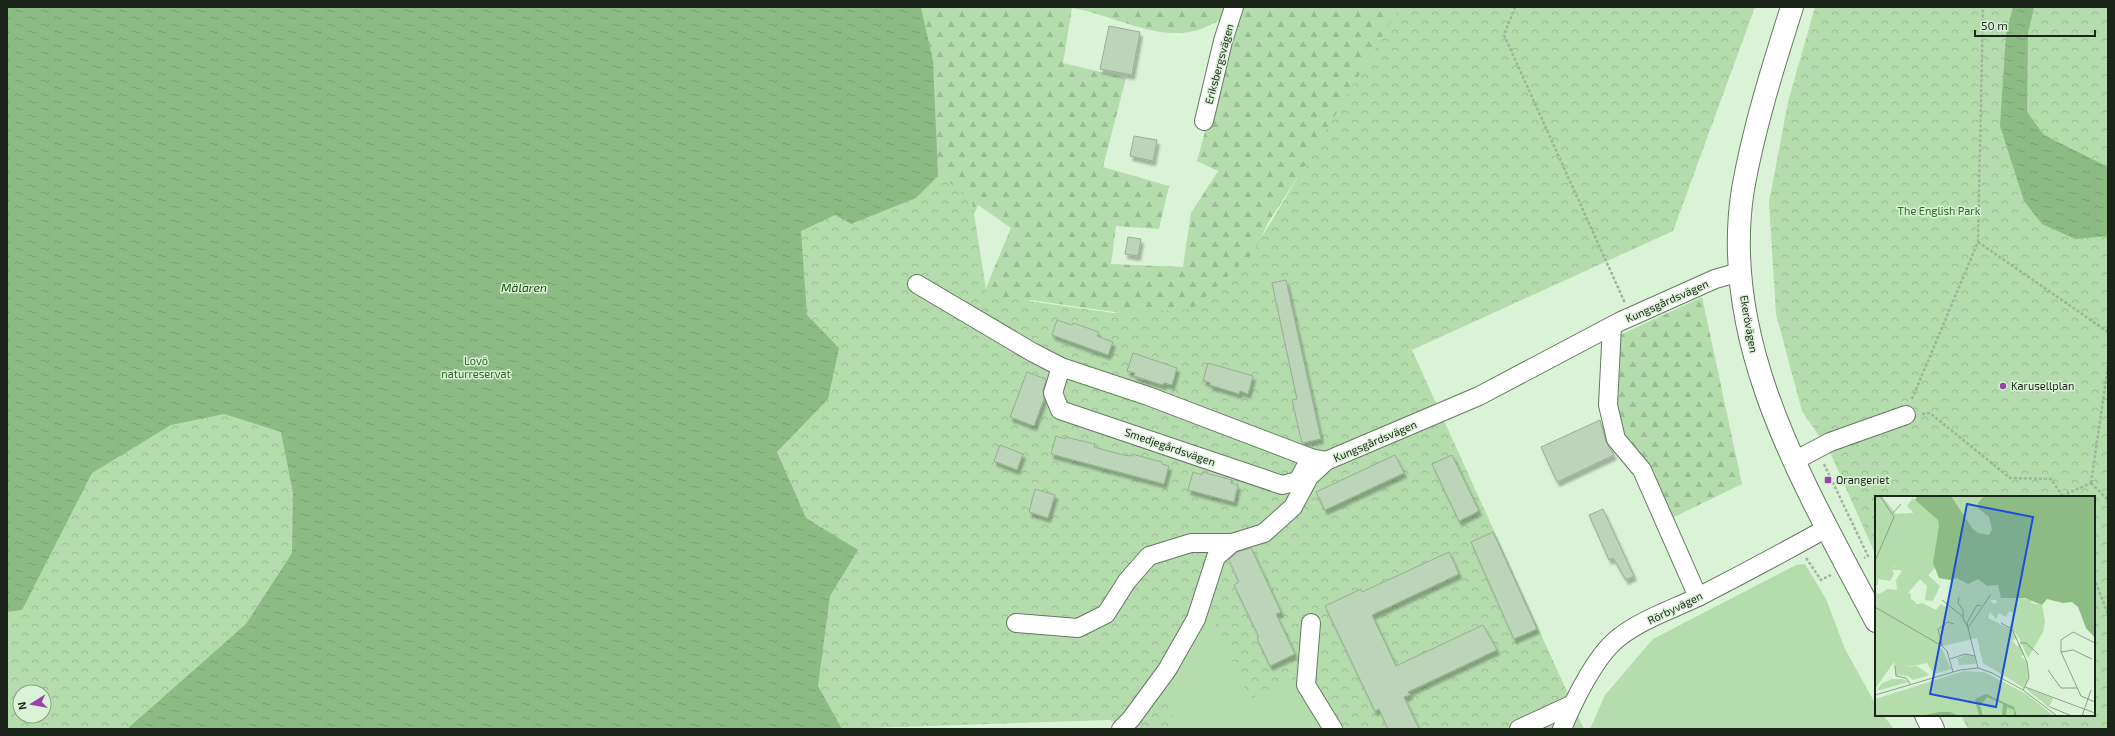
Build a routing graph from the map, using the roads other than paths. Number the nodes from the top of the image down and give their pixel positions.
1 (1234, 7) edge
2 (1792, 7) edge
3 (1204, 121) dead end
4 (1740, 272) junction
5 (917, 284) dead end
6 (1612, 326) junction
7 (1061, 367) junction
8 (1906, 415) road end
9 (1318, 460) junction
10 (1794, 461) junction
11 (1827, 528) junction
12 (1232, 543) junction
13 (1698, 597) junction
14 (1875, 619) edge
15 (1016, 623) dead end
16 (1311, 623) dead end
17 (1573, 704) junction
18 (1926, 716) edge
19 (1121, 729) edge
20 (1333, 729) edge
21 (1519, 729) edge
22 (1562, 729) edge
23 (1933, 729) edge

1 - 3 street, Eriksbergsvägen
2 - 4 main road, Ekerövägen
4 - 6 street, Kungsgårdsvägen
4 - 10 main road, Ekerövägen
5 - 7 street
6 - 9 street, Kungsgårdsvägen
6 - 13 street
7 - 9 street
7 - 9 street, Smedjegårdsvägen
8 - 10 street
9 - 12 street, Kungsgårdsvägen
10 - 11 main road, Ekerövägen
11 - 13 street, Rörbyvägen
11 - 14 main road, Ekerövägen
12 - 15 street
12 - 19 street, Kungsgårdsvägen
13 - 17 street, Rörbyvägen
16 - 20 street
17 - 21 street
17 - 22 street, Rörbyvägen
18 - 23 main road

